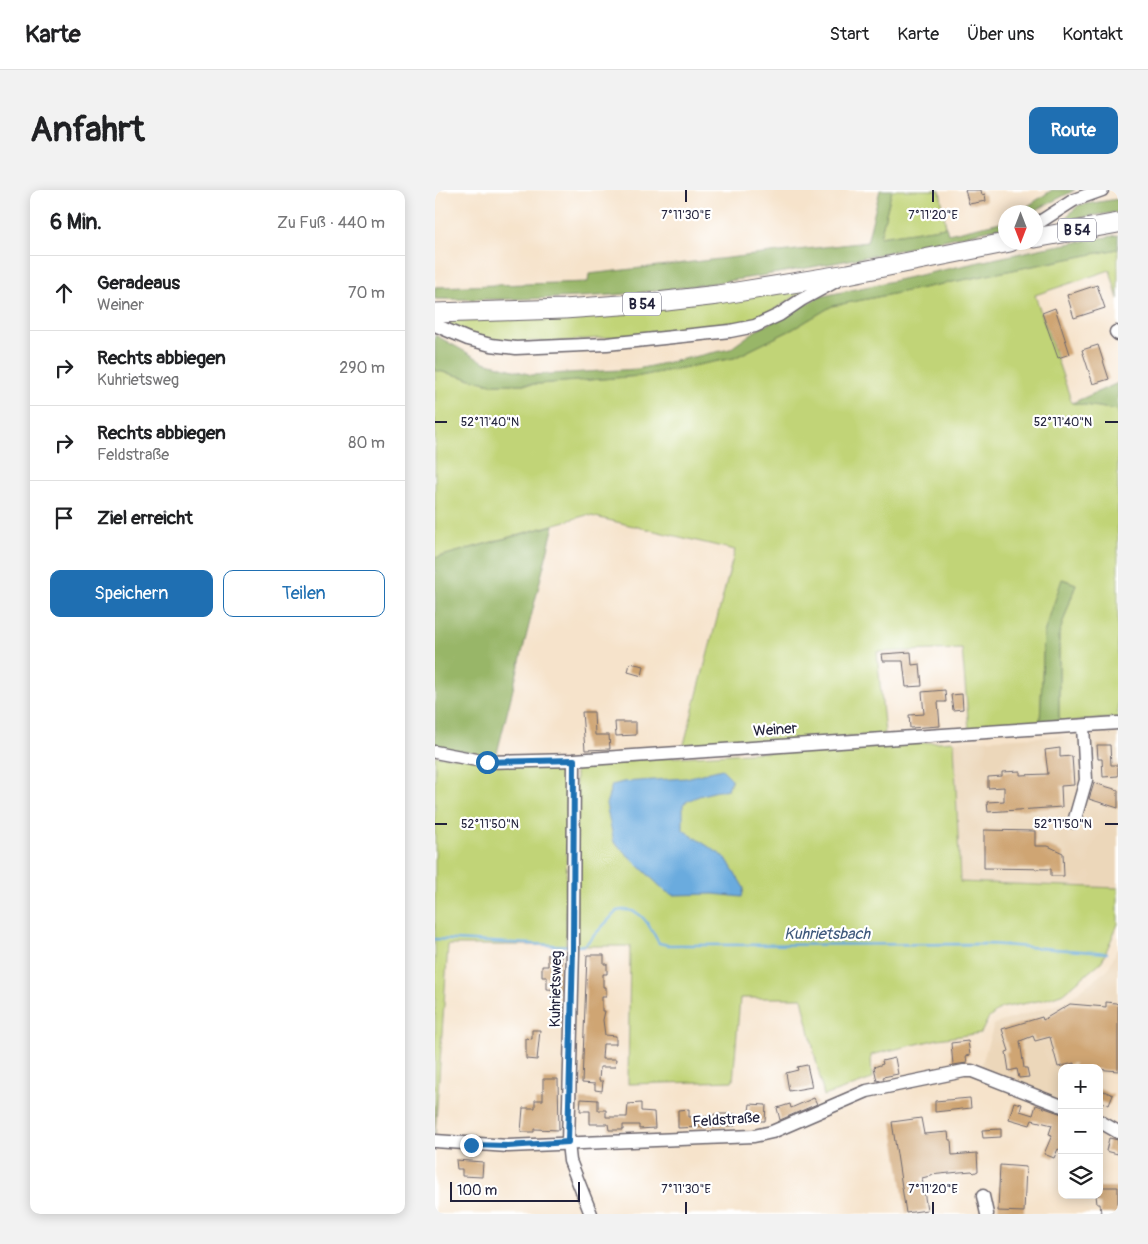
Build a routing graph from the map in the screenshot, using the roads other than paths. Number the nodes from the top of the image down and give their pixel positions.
1 (1102, 190) edge
2 (1043, 220) edge
3 (1118, 223) edge
4 (1043, 237) edge
5 (998, 244) edge
6 (848, 274) junction
7 (435, 314) edge
8 (435, 325) edge
9 (1118, 723) edge
10 (1083, 726) junction
11 (435, 752) edge
12 (574, 760) junction
13 (1074, 822) dead end
14 (1058, 1104) edge
15 (1103, 1124) edge
16 (1118, 1132) edge
17 (435, 1141) edge
18 (568, 1142) junction
19 (983, 1196) dead end
20 (591, 1214) edge
21 (987, 1214) edge

1 - 2 street
3 - 4 highway, B 54
5 - 6 highway, B 54
6 - 7 highway, B 54
6 - 8 street
9 - 10 street, Weiner
10 - 12 street, Weiner
10 - 13 street
11 - 12 street, Weiner
12 - 18 street, Kuhrietsweg
14 - 18 street, Feldstraße
15 - 16 street
17 - 18 street, Feldstraße
18 - 20 street, Kuhrietsweg
19 - 21 street

